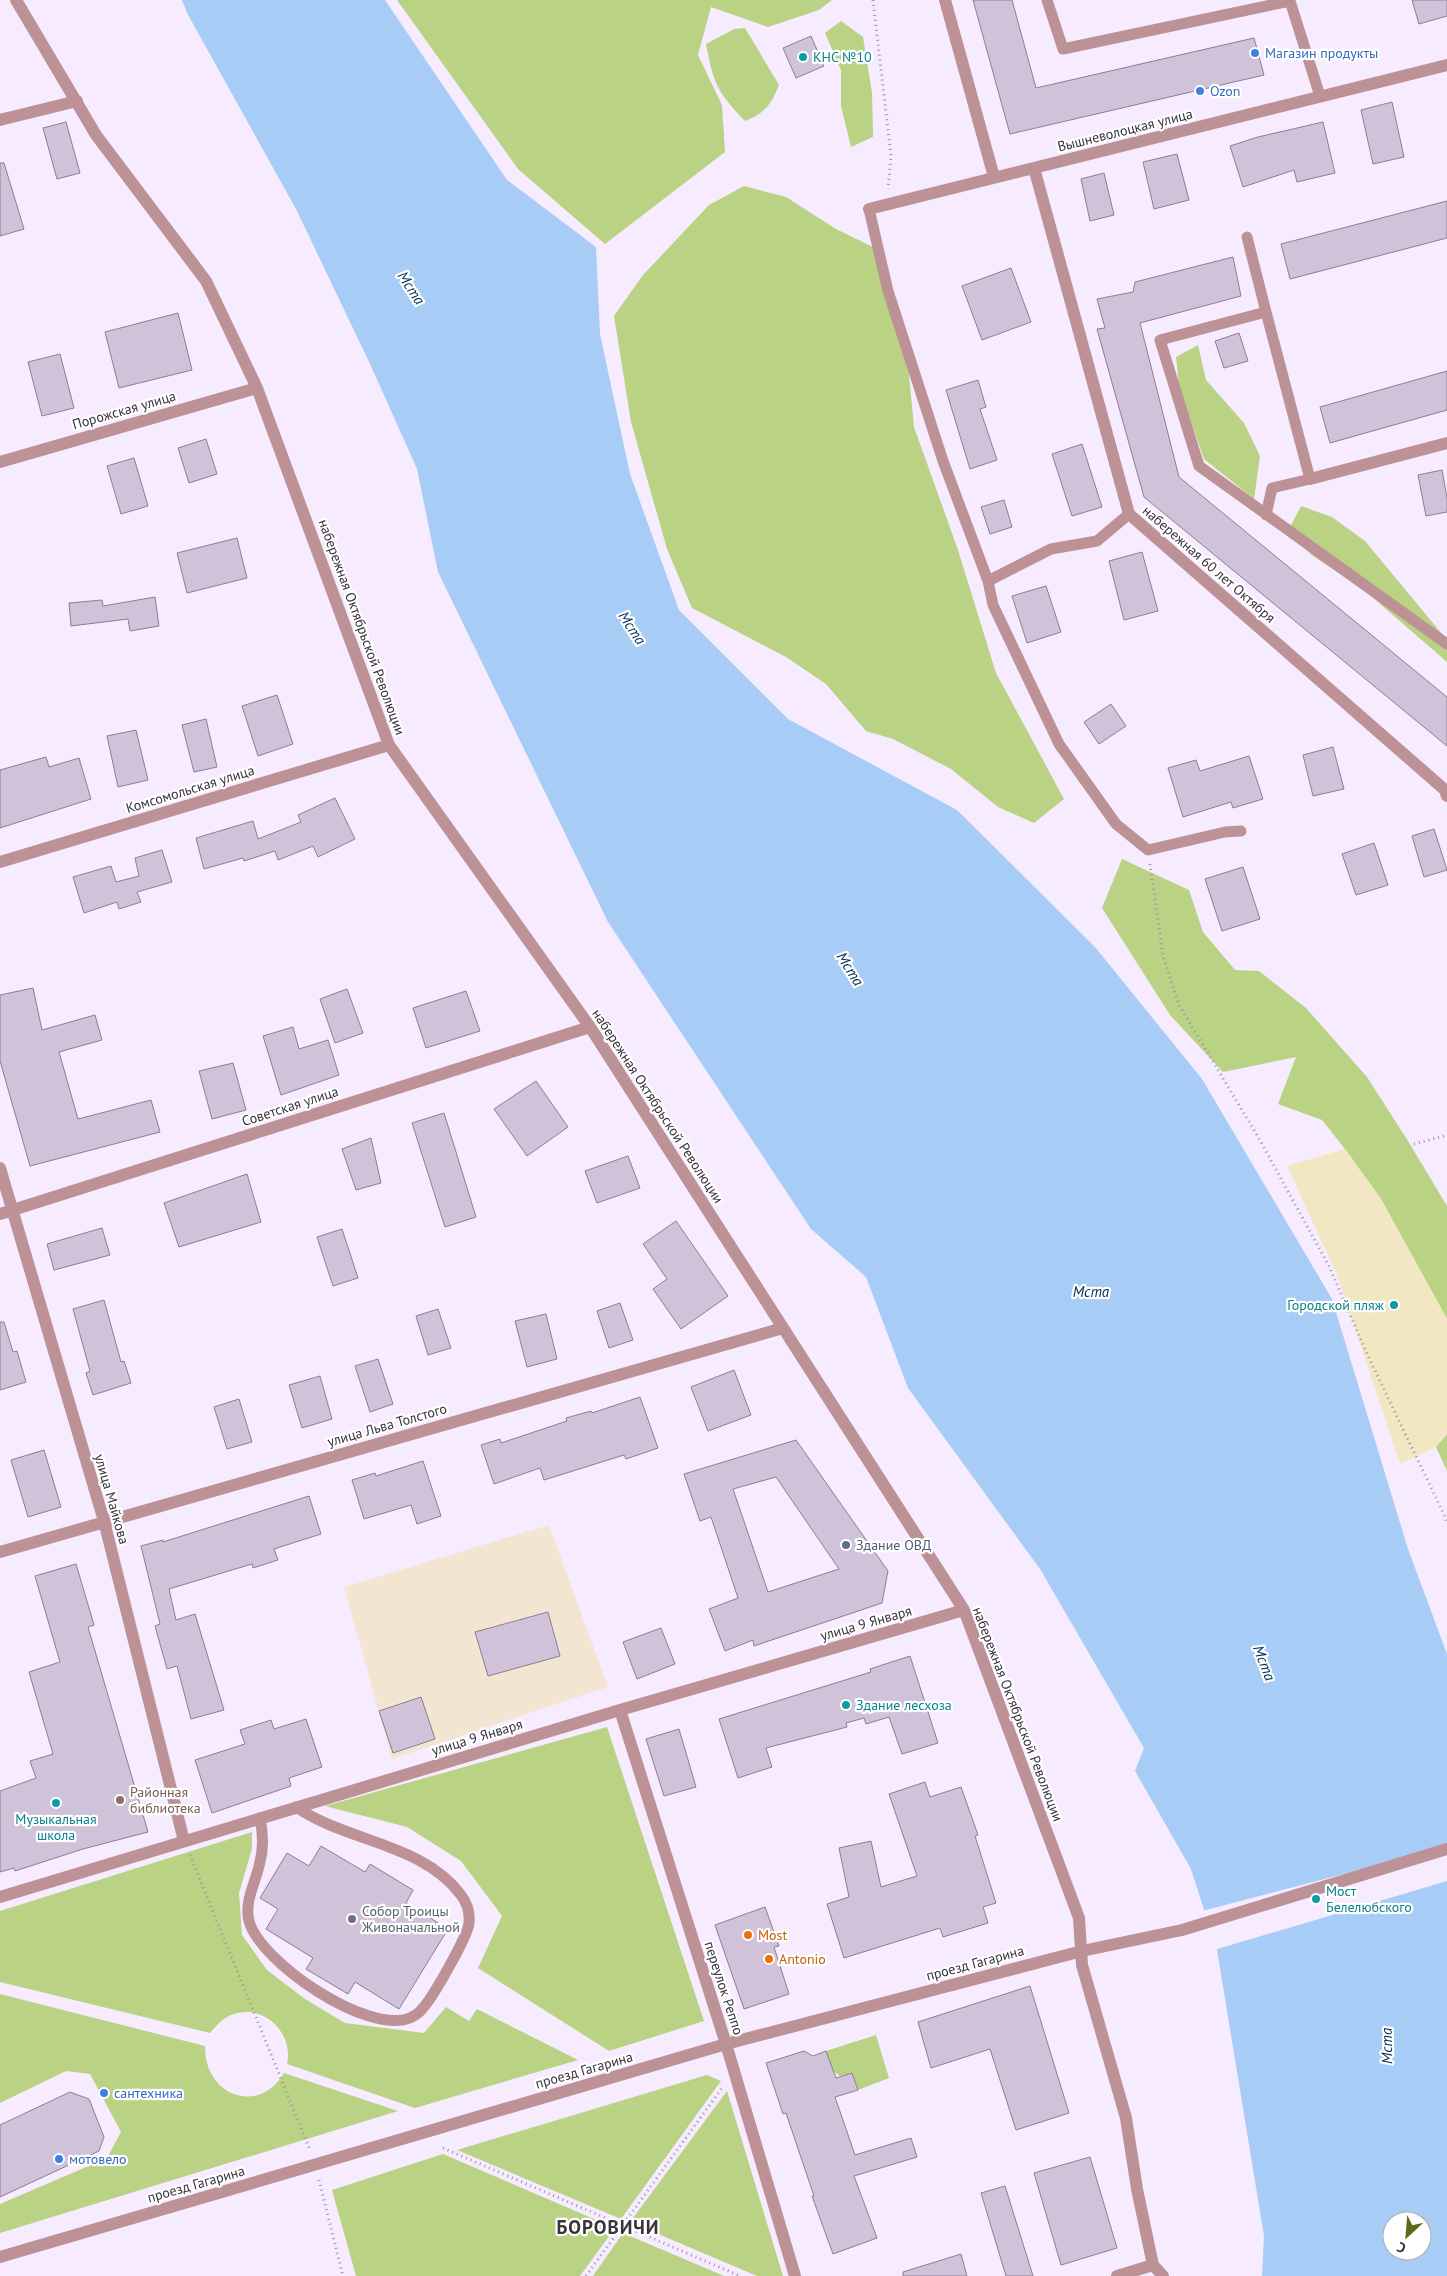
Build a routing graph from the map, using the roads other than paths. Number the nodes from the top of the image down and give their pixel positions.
1 (16, 0) edge
2 (945, 0) edge
3 (1047, 0) edge
4 (1447, 65) edge
5 (1320, 96) junction
6 (77, 101) junction
7 (0, 120) edge
8 (1034, 168) junction
9 (994, 177) junction
10 (869, 209) joint
11 (1247, 237) dead end
12 (1266, 312) junction
13 (257, 388) junction
14 (1447, 443) edge
15 (0, 462) edge
16 (1310, 479) junction
17 (1130, 514) junction
18 (1266, 515) junction
19 (988, 581) junction
20 (1447, 644) edge
21 (389, 744) junction
22 (1447, 796) edge
23 (1242, 831) dead end
24 (0, 862) edge
25 (590, 1027) junction
26 (0, 1168) edge
27 (13, 1210) junction
28 (0, 1214) edge
29 (783, 1328) junction
30 (104, 1521) junction
31 (0, 1552) edge
32 (964, 1610) junction
33 (620, 1710) junction
34 (296, 1807) junction
35 (260, 1818) junction
36 (184, 1841) junction
37 (1447, 1850) edge
38 (0, 1897) edge
39 (1082, 1951) junction
40 (726, 2044) junction
41 (0, 2258) edge
42 (1153, 2265) junction
43 (795, 2276) edge
44 (1117, 2276) edge
45 (1163, 2276) edge

1 - 6 street, набережная Октябрьской Революции
2 - 9 street
3 - 5 lane
4 - 5 street, Вышневолоцкая улица
5 - 8 street, Вышневолоцкая улица
6 - 7 street
6 - 13 street, набережная Октябрьской Революции
8 - 9 street, Вышневолоцкая улица
8 - 17 street, набережная 60 лет Октября
9 - 10 street, Вышневолоцкая улица
10 - 19 lane
11 - 12 lane
12 - 16 lane
12 - 18 lane
13 - 15 street, Порожская улица
13 - 21 street, набережная Октябрьской Революции
14 - 16 street
16 - 18 lane
17 - 19 lane
17 - 22 street, набережная 60 лет Октября
18 - 20 lane
19 - 23 lane
21 - 24 street, Комсомольская улица
21 - 25 street, набережная Октябрьской Революции
25 - 27 street, Советская улица
25 - 29 street, набережная Октябрьской Революции
26 - 27 street, улица Майкова
27 - 28 street, Советская улица
27 - 30 street, улица Майкова
29 - 30 street, улица Льва Толстого
29 - 32 street, набережная Октябрьской Революции
30 - 31 street, улица Льва Толстого
30 - 36 street, улица Майкова
32 - 33 street, улица 9 Января
32 - 39 street, набережная Октябрьской Революции
33 - 34 street, улица 9 Января
33 - 40 street, переулок Реппо
34 - 35 street, улица 9 Января
34 - 35 lane
35 - 36 street, улица 9 Января
36 - 38 street, улица 9 Января
37 - 39 street, проезд Гагарина
39 - 40 street, проезд Гагарина
39 - 42 street, набережная Октябрьской Революции
40 - 41 street, проезд Гагарина
40 - 43 street, переулок Реппо
42 - 44 street
42 - 45 street

